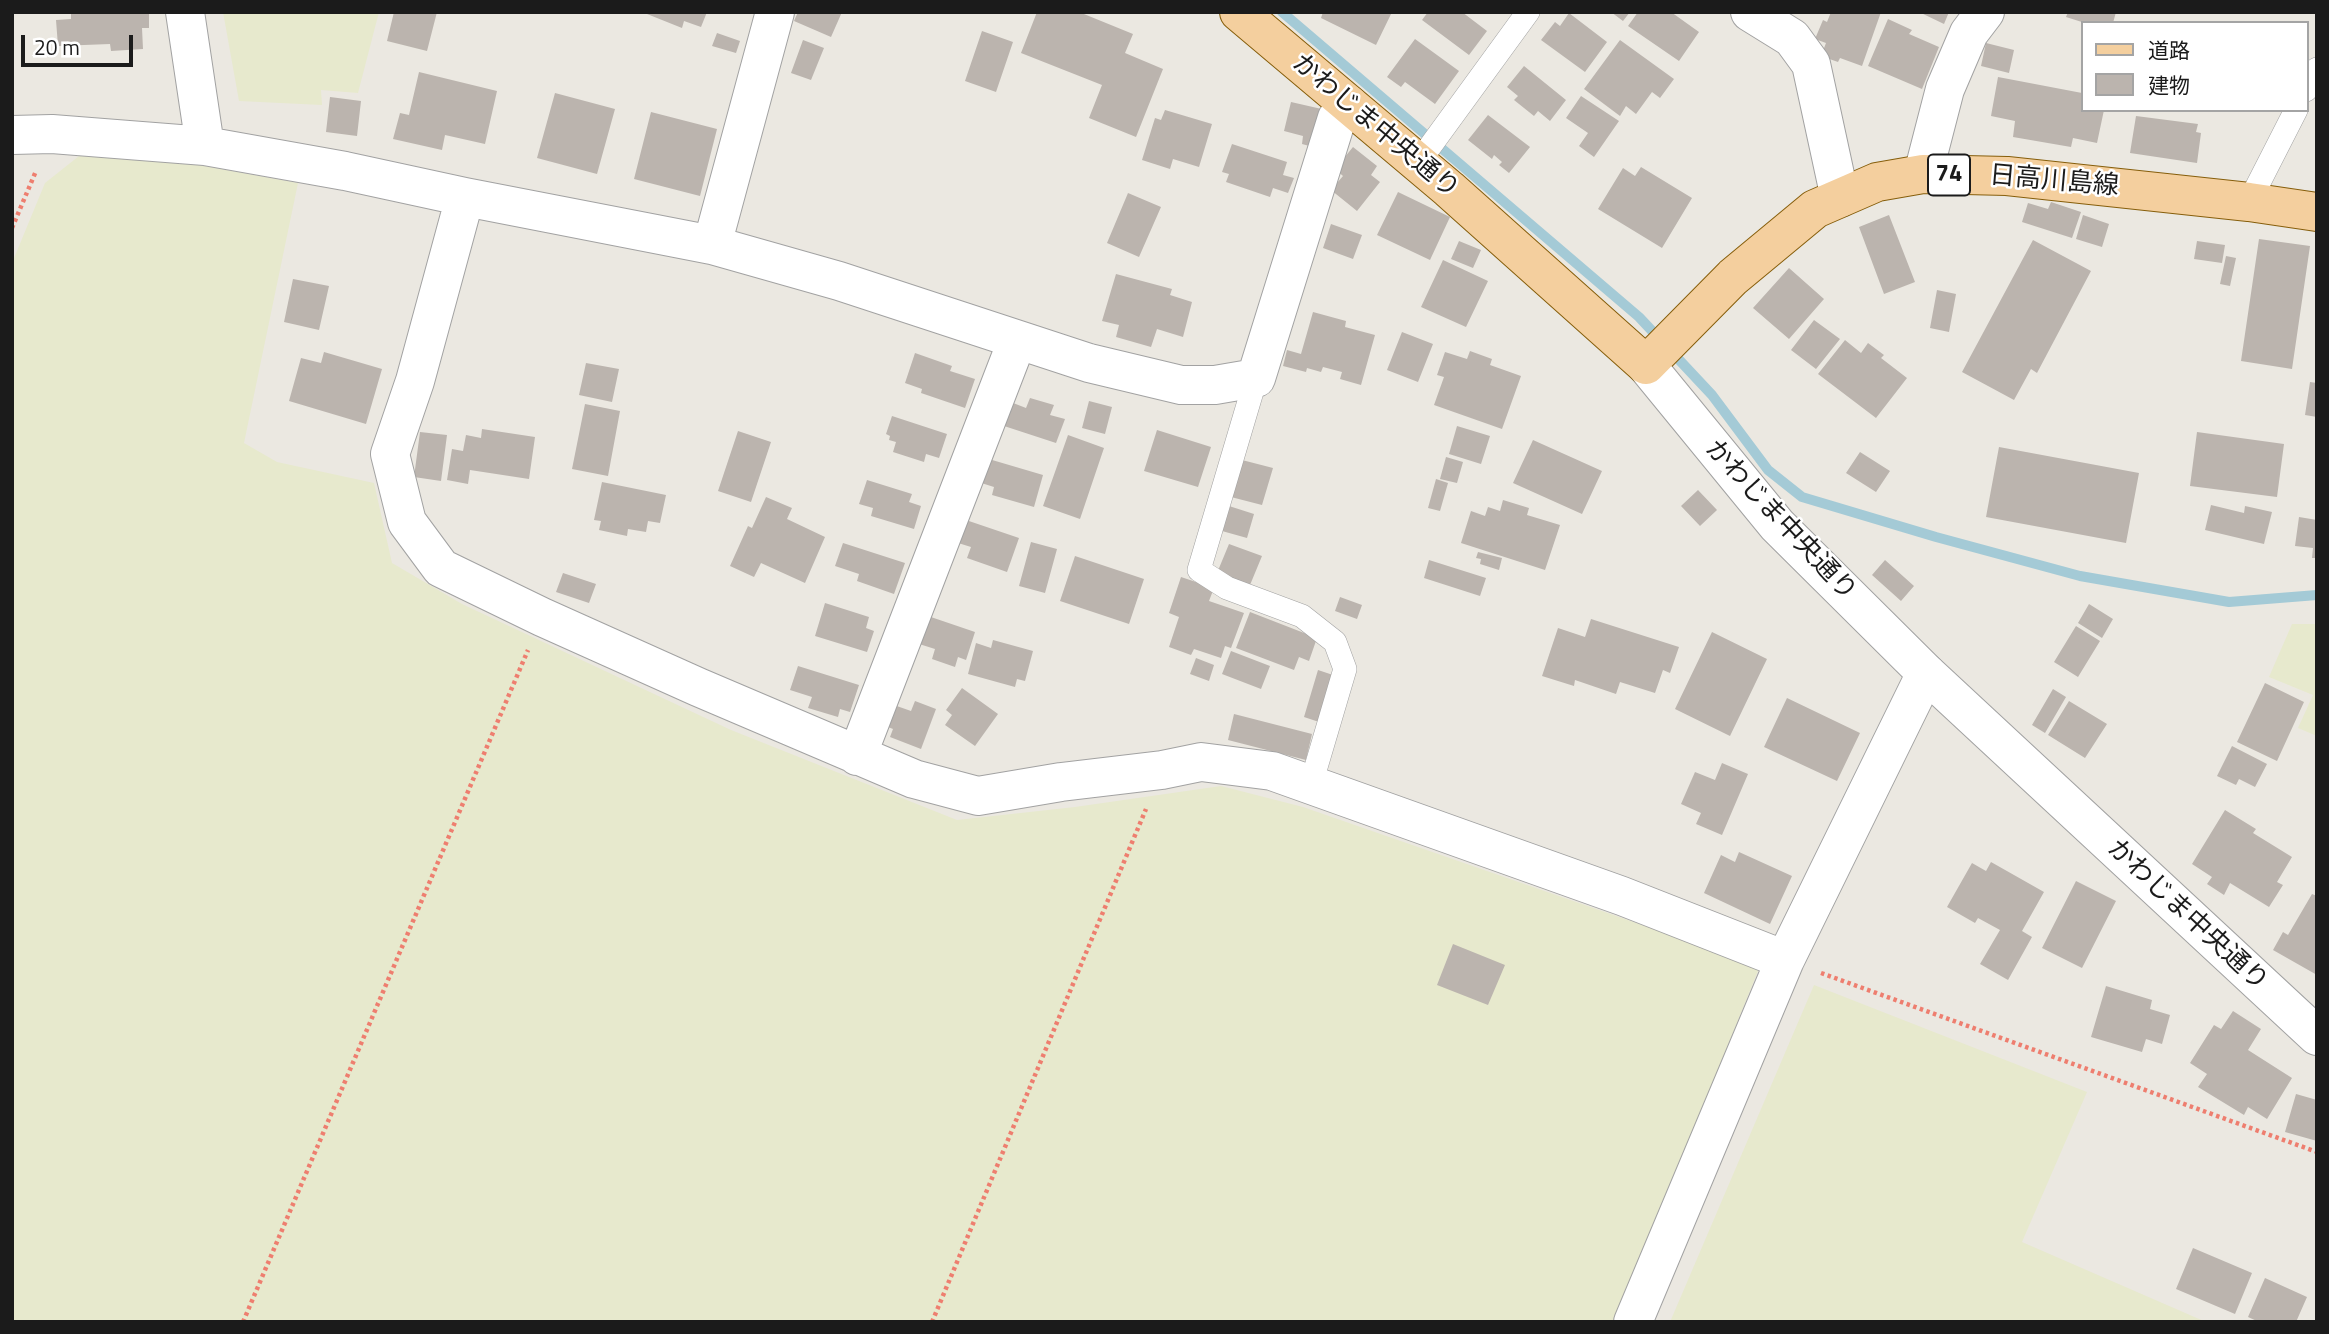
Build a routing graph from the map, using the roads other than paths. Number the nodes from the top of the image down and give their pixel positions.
1 (185, 12) edge
2 (775, 12) edge
3 (1239, 12) edge
4 (1528, 12) edge
5 (1750, 12) edge
6 (1985, 12) edge
7 (2317, 69) edge
8 (2308, 86) edge
9 (1348, 104) junction
10 (2295, 112) edge
11 (12, 135) edge
12 (205, 146) junction
13 (1418, 163) junction
14 (1923, 174) junction
15 (465, 197) junction
16 (1840, 198) junction
17 (2249, 202) junction
18 (2317, 212) edge
19 (712, 245) junction
20 (1017, 341) junction
21 (1646, 365) junction
22 (1256, 378) junction
23 (1926, 673) junction
24 (857, 756) junction
25 (1311, 784) junction
26 (1785, 960) junction
27 (2317, 1036) edge
28 (1633, 1322) edge

1 - 12 street
2 - 19 street
3 - 9 main road, かわじま中央通り
4 - 13 lane
5 - 16 street
6 - 14 street
7 - 8 lane
9 - 13 main road, かわじま中央通り
9 - 22 street
10 - 17 lane
11 - 12 street
12 - 15 street
13 - 21 main road, かわじま中央通り
14 - 16 main road, 日高川島線 / 74
14 - 17 main road, 日高川島線 / 74
15 - 19 street
15 - 24 street
16 - 21 main road, 日高川島線 / 74
17 - 18 main road, 日高川島線 / 74
19 - 20 street
20 - 22 street
20 - 24 street
21 - 23 street, かわじま中央通り
22 - 25 lane
23 - 26 street
23 - 27 street, かわじま中央通り
24 - 25 street
25 - 26 street
26 - 28 street

